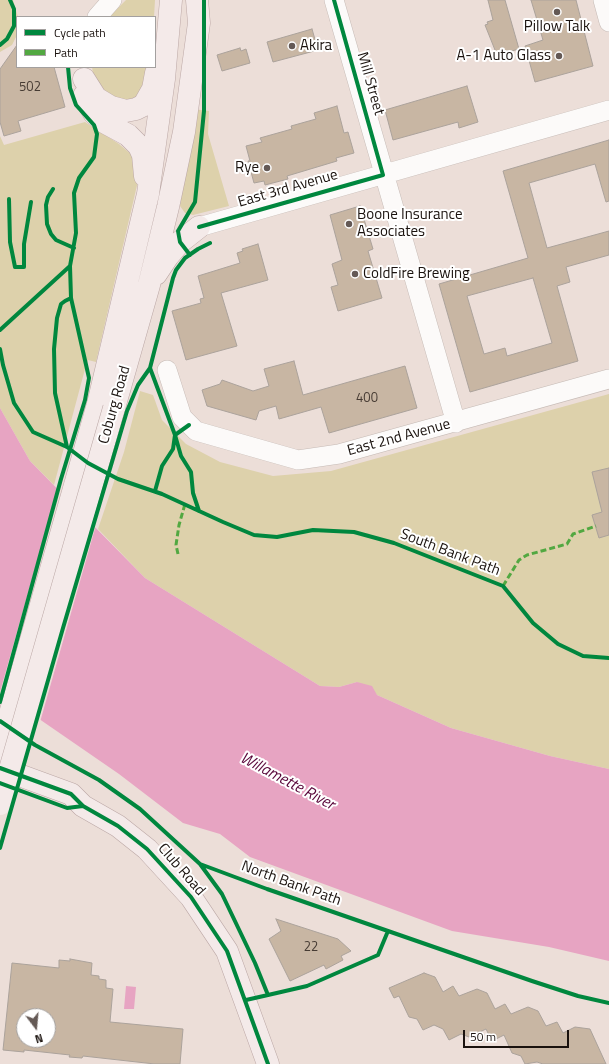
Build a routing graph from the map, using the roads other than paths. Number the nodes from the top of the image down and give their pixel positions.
1 (112, 0) edge
2 (198, 0) edge
3 (334, 0) edge
4 (603, 0) edge
5 (170, 10) edge
6 (98, 16) edge
7 (609, 22) edge
8 (83, 73) edge
9 (609, 110) edge
10 (383, 174) junction
11 (148, 194) junction
12 (168, 207) junction
13 (199, 227) junction
14 (149, 285) junction
15 (167, 370) dead end
16 (609, 379) edge
17 (106, 406) junction
18 (456, 422) junction
19 (0, 749) edge
20 (0, 768) edge
21 (0, 783) edge
22 (0, 804) edge
23 (83, 806) junction
24 (268, 1064) edge

1 - 6 street
2 - 12 main road, Coburg Road
3 - 10 street, Mill Street
4 - 7 street
5 - 8 main road
5 - 11 main road, Coburg Road
8 - 11 main road
9 - 10 street, East 3rd Avenue
10 - 13 street, East 3rd Avenue
10 - 18 street, Mill Street
11 - 17 main road, Coburg Road
12 - 13 main road
12 - 14 main road, Coburg Road
13 - 14 main road
14 - 17 main road, Coburg Road
15 - 18 street, East 2nd Avenue
16 - 18 street, East 2nd Avenue
17 - 19 main road, Coburg Road
17 - 22 main road, Coburg Road, bridge
20 - 23 main road, Club Road
21 - 23 main road
23 - 24 main road, Club Road

